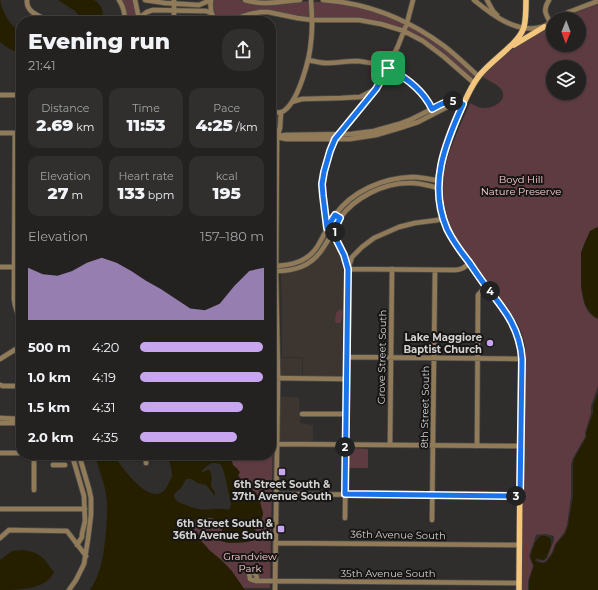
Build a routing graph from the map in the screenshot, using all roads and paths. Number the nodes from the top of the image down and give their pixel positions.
1 (27, 0) edge
2 (119, 0) edge
3 (135, 0) edge
4 (145, 0) edge
5 (211, 0) edge
6 (245, 0) edge
7 (300, 0) edge
8 (311, 0) edge
9 (323, 0) edge
10 (413, 0) edge
11 (474, 0) edge
12 (487, 0) edge
13 (526, 0) edge
14 (549, 0) edge
15 (598, 1) edge
16 (174, 2) edge
17 (174, 10) junction
18 (568, 12) edge
19 (211, 13) junction
20 (546, 13) edge
21 (250, 14) joint
22 (39, 16) edge
23 (125, 16) edge
24 (138, 16) edge
25 (143, 16) edge
26 (174, 16) edge
27 (213, 16) edge
28 (244, 16) edge
29 (500, 18) junction
30 (312, 20) junction
31 (407, 23) junction
32 (544, 27) joint
33 (524, 28) junction
34 (404, 31) junction
35 (505, 50) junction
36 (308, 60) junction
37 (388, 68) junction
38 (478, 76) junction
39 (474, 83) junction
40 (376, 89) junction
41 (0, 95) edge
42 (16, 95) edge
43 (351, 98) junction
44 (292, 102) junction
45 (462, 106) junction
46 (362, 108) junction
47 (276, 112) edge
48 (281, 112) junction
49 (433, 112) junction
50 (276, 132) edge
51 (0, 133) edge
52 (15, 133) joint
53 (339, 134) junction
54 (277, 137) junction
55 (335, 139) junction
56 (277, 158) joint
57 (439, 181) junction
58 (439, 188) junction
59 (276, 195) edge
60 (325, 213) junction
61 (335, 215) junction
62 (340, 218) junction
63 (443, 218) junction
64 (327, 228) junction
65 (335, 228) junction
66 (328, 241) junction
67 (337, 241) junction
68 (469, 263) junction
69 (0, 267) edge
70 (14, 267) junction
71 (276, 268) edge
72 (276, 269) edge
73 (348, 269) junction
74 (392, 269) junction
75 (435, 270) junction
76 (486, 286) junction
77 (16, 308) edge
78 (276, 312) edge
79 (277, 334) joint
80 (16, 349) edge
81 (347, 357) junction
82 (390, 357) junction
83 (434, 358) junction
84 (0, 359) edge
85 (478, 359) junction
86 (522, 359) junction
87 (278, 378) junction
88 (346, 379) junction
89 (0, 385) edge
90 (16, 386) edge
91 (302, 414) dead end
92 (346, 414) junction
93 (0, 418) edge
94 (16, 419) edge
95 (0, 423) edge
96 (16, 423) edge
97 (277, 424) joint
98 (277, 444) junction
99 (345, 444) junction
100 (390, 445) junction
101 (433, 445) junction
102 (477, 446) junction
103 (520, 446) junction
104 (0, 453) edge
105 (16, 453) edge
106 (34, 460) edge
107 (60, 460) edge
108 (74, 460) edge
109 (81, 460) edge
110 (52, 465) dead end
111 (59, 465) junction
112 (65, 465) dead end
113 (34, 490) dead end
114 (276, 494) junction
115 (345, 494) junction
116 (432, 495) junction
117 (520, 496) junction
118 (0, 509) edge
119 (85, 509) junction
120 (344, 518) dead end
121 (432, 520) dead end
122 (0, 538) edge
123 (75, 542) junction
124 (276, 543) junction
125 (520, 545) junction
126 (86, 556) junction
127 (257, 581) dead end
128 (276, 582) junction
129 (520, 583) junction
130 (69, 590) edge
131 (276, 590) edge
132 (519, 590) edge

1 - 22 street
2 - 23 street
3 - 24 street
4 - 16 street
5 - 16 street
5 - 19 street
6 - 7 street
8 - 30 street
9 - 31 street
10 - 31 street
11 - 29 street
12 - 29 street
13 - 33 main road
14 - 20 street
15 - 18 street
16 - 17 street
17 - 19 street
17 - 25 street
17 - 26 street
19 - 27 street
21 - 28 street
21 - 30 street
29 - 33 street
30 - 34 street
30 - 36 street
31 - 34 street
31 - 38 street
32 - 33 street
32 - 35 main road
33 - 35 main road
34 - 37 street
34 - 39 street
35 - 38 main road
36 - 37 street
36 - 44 street
37 - 40 street
37 - 49 street
38 - 39 main road
39 - 45 main road
40 - 43 street
40 - 46 street
41 - 42 street
43 - 44 street
43 - 46 street
44 - 48 street
45 - 49 street
45 - 57 main road
46 - 53 street
47 - 48 street
48 - 54 street
49 - 53 street
49 - 55 street
50 - 54 street
51 - 52 street
52 - 70 street
53 - 54 street
53 - 55 street
54 - 55 street
54 - 56 street
55 - 60 street
56 - 59 street
57 - 58 main road
57 - 61 street
58 - 62 street
58 - 63 main road
60 - 61 street
60 - 64 street
61 - 62 street
61 - 64 street
62 - 65 street
63 - 68 main road
63 - 73 street
64 - 71 street
65 - 66 street
65 - 67 street
66 - 67 street
66 - 72 street
67 - 73 street
68 - 75 street
68 - 76 main road
69 - 70 street
70 - 77 street
73 - 74 street
73 - 81 street
74 - 75 street
74 - 82 street, Grove Street South
75 - 83 street, 8th Street South
76 - 85 street
76 - 86 main road
78 - 79 street
79 - 87 street
80 - 84 street
81 - 82 street
81 - 88 street
82 - 83 street
82 - 100 street, Grove Street South
83 - 85 street
83 - 101 street, 8th Street South
85 - 86 street
85 - 102 street
86 - 103 main road
87 - 88 street
87 - 97 street
88 - 92 street
89 - 90 street
91 - 92 street
92 - 99 street
93 - 94 street
95 - 96 street
97 - 98 street
98 - 99 street
98 - 114 street
99 - 100 street
99 - 115 street
100 - 101 street
101 - 102 street
101 - 116 street, 8th Street South
102 - 103 street
103 - 117 main road
104 - 105 street
106 - 113 street
107 - 111 street
108 - 119 street
109 - 126 street
110 - 111 street
111 - 112 street
114 - 115 street
114 - 124 street
115 - 116 street
115 - 120 street
116 - 117 street
116 - 121 street, 8th Street South
117 - 125 main road
118 - 119 street
119 - 123 street
122 - 123 street
123 - 126 street
124 - 125 street, 36th Avenue South
124 - 128 street
125 - 129 main road
126 - 130 street
127 - 128 street, 35th Avenue South
128 - 129 street, 35th Avenue South
128 - 131 street
129 - 132 main road

